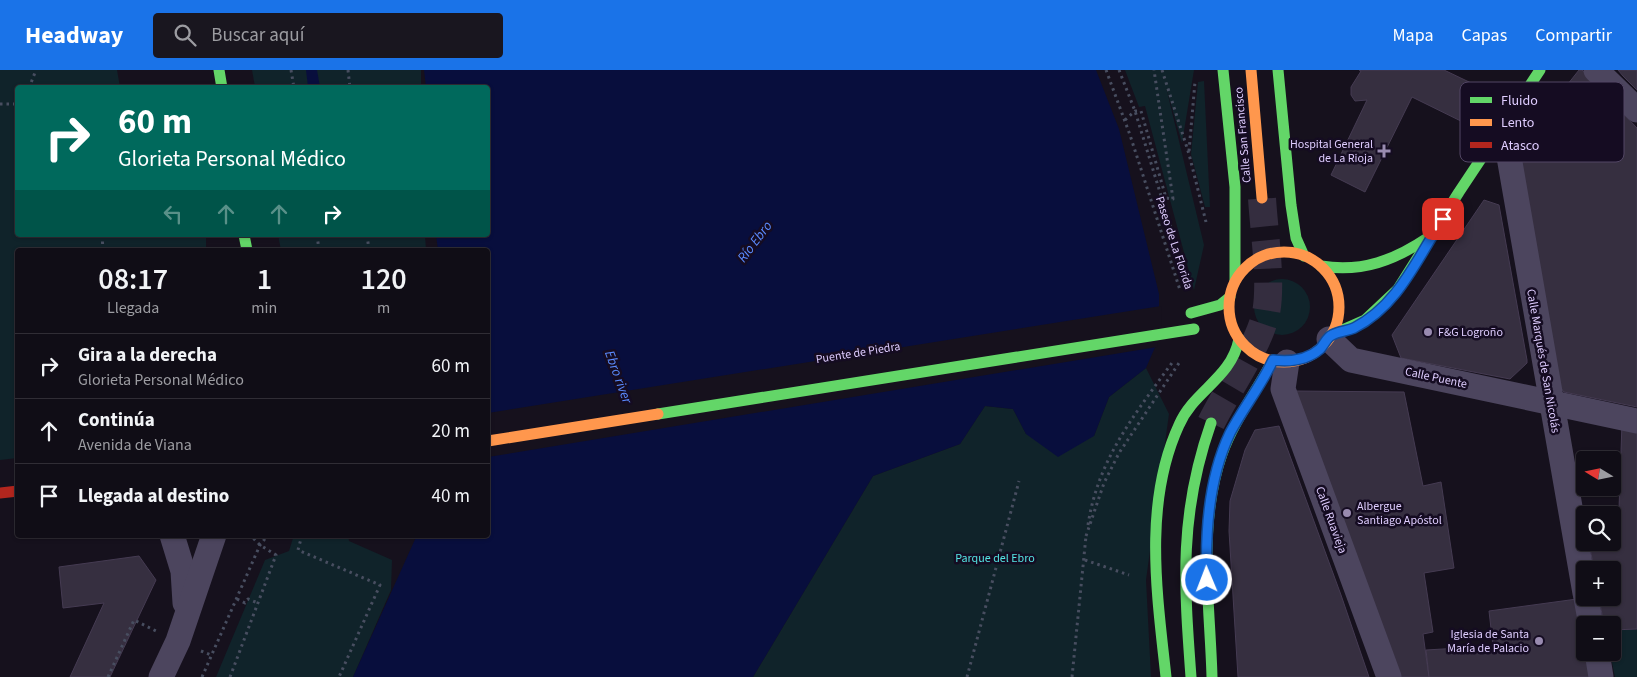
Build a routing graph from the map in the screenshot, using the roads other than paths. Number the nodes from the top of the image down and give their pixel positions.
1 (219, 70) edge
2 (1251, 70) edge
3 (1278, 70) edge
4 (1540, 70) edge
5 (1596, 70) edge
6 (1223, 71) edge
7 (1533, 82) edge
8 (1608, 82) edge
9 (222, 85) edge
10 (1624, 97) edge
11 (1637, 110) edge
12 (1481, 162) edge
13 (1510, 162) edge
14 (1262, 198) tunnel mouth
15 (1432, 235) junction
16 (1304, 256) junction
17 (1321, 266) junction
18 (1235, 281) junction
19 (1230, 297) junction
20 (1186, 314) dead end
21 (1232, 328) junction
22 (1330, 337) junction
23 (1239, 339) junction
24 (1280, 361) junction
25 (1550, 403) junction
26 (1637, 421) edge
27 (1211, 423) tunnel mouth
28 (490, 441) edge
29 (15, 491) edge
30 (0, 493) edge
31 (173, 538) edge
32 (213, 538) edge
33 (1579, 561) edge
34 (183, 623) junction
35 (1599, 661) edge
36 (161, 677) edge
37 (1166, 677) edge
38 (1191, 677) edge
39 (1212, 677) edge
40 (1388, 677) edge
41 (1602, 677) edge

1 - 9 main road
2 - 14 main road, Calle San Francisco
3 - 16 main road
4 - 7 main road
5 - 8 street
6 - 18 main road
10 - 11 street
12 - 15 main road
13 - 25 street, Calle Marqués de San Nicolás
15 - 17 main road
15 - 22 main road
16 - 17 main road
16 - 18 main road
17 - 22 main road
18 - 19 main road
19 - 20 main road
19 - 21 main road
21 - 23 main road
21 - 28 main road, bridge
22 - 24 main road
22 - 25 street, Calle Puente
23 - 24 main road
23 - 37 main road
24 - 39 main road
24 - 40 street, Calle Ruavieja
25 - 26 street, Calle Puente
25 - 33 street, Calle Marqués de San Nicolás
27 - 38 main road
29 - 30 main road
31 - 34 street
32 - 34 street
34 - 36 street
35 - 41 street

